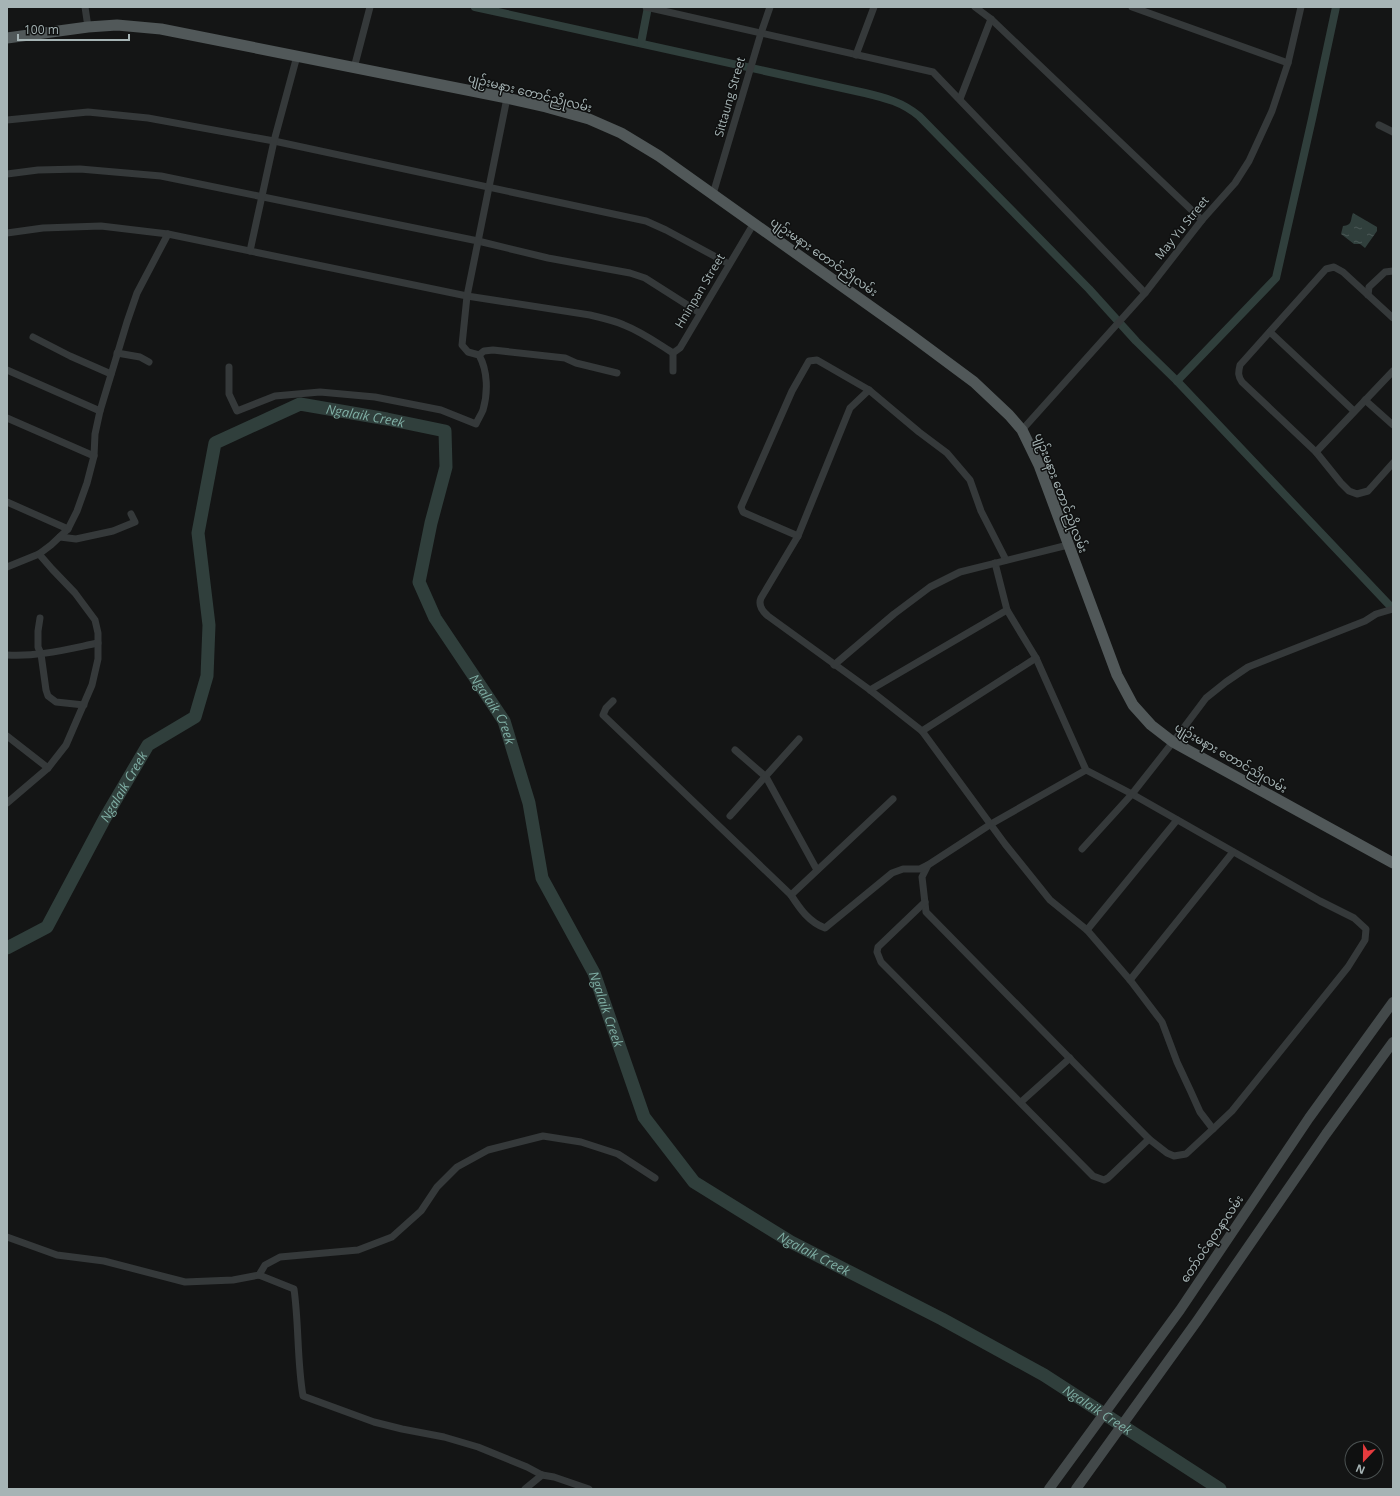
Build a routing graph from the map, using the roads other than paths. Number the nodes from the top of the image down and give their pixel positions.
1 (85, 7) edge
2 (370, 7) edge
3 (646, 7) edge
4 (770, 7) edge
5 (874, 7) edge
6 (975, 7) edge
7 (1132, 7) edge
8 (1301, 7) edge
9 (658, 9) edge
10 (671, 10) edge
11 (991, 19) junction
12 (88, 27) junction
13 (760, 33) junction
14 (7, 38) edge
15 (856, 55) junction
16 (297, 56) junction
17 (1288, 63) junction
18 (354, 68) junction
19 (507, 98) junction
20 (960, 99) junction
21 (7, 120) edge
22 (1380, 125) dead end
23 (1393, 132) edge
24 (274, 141) junction
25 (7, 174) edge
26 (488, 188) junction
27 (713, 194) junction
28 (261, 197) junction
29 (1202, 220) junction
30 (754, 223) junction
31 (7, 233) edge
32 (168, 234) junction
33 (478, 241) junction
34 (250, 251) junction
35 (729, 264) junction
36 (1393, 271) edge
37 (1145, 293) junction
38 (1368, 295) junction
39 (467, 296) junction
40 (700, 313) junction
41 (1393, 318) edge
42 (1270, 332) junction
43 (33, 338) dead end
44 (117, 353) junction
45 (673, 353) junction
46 (479, 355) junction
47 (149, 362) dead end
48 (229, 367) dead end
49 (7, 370) edge
50 (1393, 370) edge
51 (673, 371) dead end
52 (617, 373) dead end
53 (110, 374) junction
54 (869, 390) junction
55 (1365, 400) junction
56 (100, 411) junction
57 (1354, 411) junction
58 (7, 418) edge
59 (1393, 425) edge
60 (1022, 430) junction
61 (1316, 452) junction
62 (94, 456) junction
63 (1393, 463) edge
64 (7, 502) edge
65 (130, 514) dead end
66 (68, 529) junction
67 (798, 536) junction
68 (60, 537) junction
69 (1068, 545) junction
70 (39, 554) junction
71 (1006, 560) junction
72 (995, 563) junction
73 (7, 566) edge
74 (1393, 609) edge
75 (1007, 610) junction
76 (40, 618) dead end
77 (98, 643) junction
78 (41, 654) junction
79 (7, 655) edge
80 (1036, 658) junction
81 (834, 664) junction
82 (870, 690) junction
83 (613, 701) dead end
84 (84, 705) junction
85 (922, 731) junction
86 (799, 739) dead end
87 (8, 741) edge
88 (1173, 742) junction
89 (735, 750) dead end
90 (48, 768) junction
91 (1086, 770) junction
92 (765, 776) junction
93 (1132, 794) junction
94 (893, 799) dead end
95 (7, 803) edge
96 (730, 816) dead end
97 (1177, 820) junction
98 (991, 824) junction
99 (1082, 849) dead end
100 (1233, 852) junction
101 (1393, 863) edge
102 (928, 865) junction
103 (816, 870) junction
104 (791, 895) junction
105 (924, 902) junction
106 (1088, 930) junction
107 (1130, 980) junction
108 (1393, 1002) edge
109 (1393, 1042) edge
110 (1070, 1058) junction
111 (1021, 1102) junction
112 (1213, 1130) junction
113 (1149, 1139) junction
114 (655, 1178) dead end
115 (7, 1237) edge
116 (259, 1275) junction
117 (542, 1475) junction
118 (525, 1489) edge
119 (589, 1489) edge
120 (1049, 1489) edge
121 (1076, 1489) edge

1 - 12 street
2 - 18 street
3 - 9 street
4 - 13 street, Sittaung Street
5 - 15 street
6 - 11 street
7 - 17 street
8 - 17 street, May Yu Street
9 - 10 street
10 - 13 street
11 - 20 street
11 - 29 street
12 - 14 main road, ပျဉ်းမနား တောင်ညိုလမ်း
12 - 16 main road, ပျဉ်းမနား တောင်ညိုလမ်း
13 - 15 street
13 - 27 street, Sittaung Street
15 - 20 street
16 - 18 main road, ပျဉ်းမနား တောင်ညိုလမ်း
16 - 24 street
17 - 29 street, May Yu Street
18 - 19 main road, ပျဉ်းမနား တောင်ညိုလမ်း
19 - 26 street
19 - 27 main road, ပျဉ်းမနား တောင်ညိုလမ်း
20 - 37 street
21 - 24 street
22 - 23 street
24 - 26 street
24 - 28 street
25 - 28 street
26 - 33 street
26 - 35 street
27 - 30 main road, ပျဉ်းမနား တောင်ညိုလမ်း
28 - 33 street
28 - 34 street
29 - 37 street, May Yu Street
30 - 35 street, Hninpan Street
30 - 60 main road, ပျဉ်းမနား တောင်ညိုလမ်း
31 - 32 street
32 - 34 street
32 - 44 street
33 - 39 street
33 - 40 street
34 - 39 street
35 - 40 street, Hninpan Street
36 - 38 street
37 - 60 street, May Yu Street
38 - 41 street
38 - 42 street
39 - 45 street
39 - 46 street
40 - 45 street, Hninpan Street
42 - 57 street
42 - 61 street
43 - 53 street
44 - 47 street
44 - 53 street
45 - 51 street
46 - 48 street
46 - 52 street
49 - 56 street
50 - 55 street
53 - 56 street
54 - 67 street
54 - 67 street
54 - 71 street
55 - 57 street
55 - 59 street
56 - 62 street
57 - 61 street
58 - 62 street
60 - 69 main road, ပျဉ်းမနား တောင်ညိုလမ်း
61 - 63 street
62 - 66 street
64 - 66 street
65 - 68 street
66 - 68 street
67 - 81 street
68 - 70 street
69 - 71 street
69 - 88 main road, ပျဉ်းမနား တောင်ညိုလမ်း
70 - 73 street
70 - 77 street
71 - 72 street
72 - 75 street
72 - 81 street
74 - 88 street
75 - 80 street
75 - 82 street
76 - 78 street
77 - 78 street
77 - 84 street
78 - 79 street
78 - 84 street
80 - 85 street
80 - 91 street
81 - 82 street
82 - 85 street
83 - 104 street
84 - 90 street
85 - 98 street
86 - 92 street
87 - 90 street
88 - 93 street
88 - 101 main road, ပျဉ်းမနား တောင်ညိုလမ်း
89 - 92 street
90 - 95 street
91 - 93 street
91 - 98 street
92 - 96 street
92 - 103 street
93 - 97 street
93 - 99 street
94 - 103 street
97 - 100 street
97 - 106 street
98 - 102 street
98 - 106 street
100 - 107 street
100 - 112 street
102 - 104 street
102 - 105 street
103 - 104 street
105 - 110 street
105 - 111 street
106 - 107 street
107 - 112 street
108 - 120 main road, တော်ဝင်ရတနာလမ်း
109 - 121 main road
110 - 111 street
110 - 113 street
111 - 113 street
112 - 113 street
114 - 116 street
115 - 116 street
116 - 117 street
117 - 118 street
117 - 119 street

